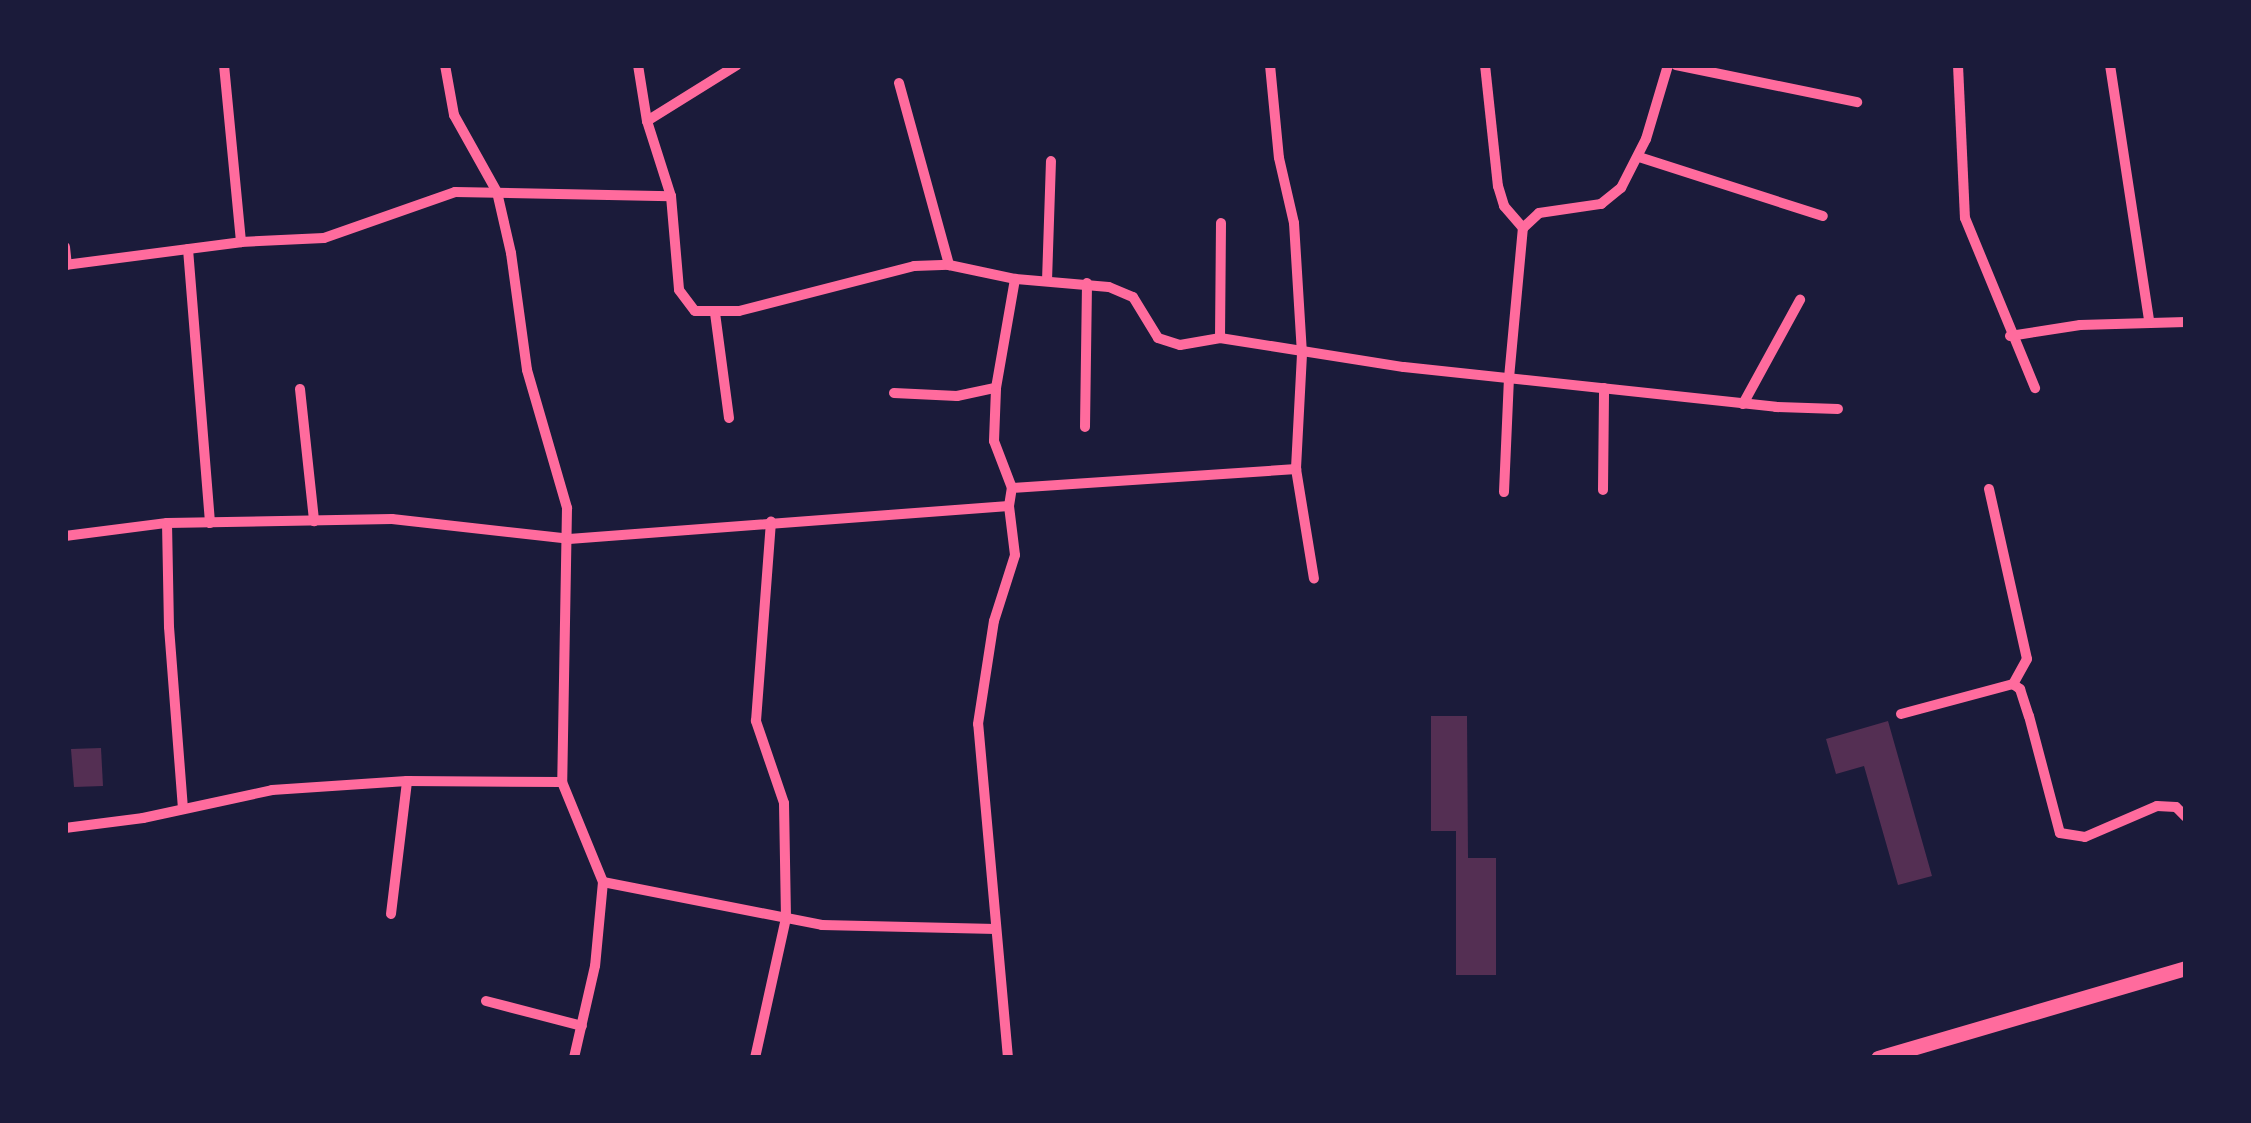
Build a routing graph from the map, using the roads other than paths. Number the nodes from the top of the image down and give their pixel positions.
1 (224, 65) edge
2 (445, 65) edge
3 (638, 65) edge
4 (737, 65) edge
5 (1270, 65) edge
6 (1484, 65) edge
7 (1668, 65) edge
8 (1676, 65) edge
9 (1958, 65) edge
10 (2110, 65) edge
11 (899, 83) dead end
12 (1857, 102) dead end
13 (647, 121) junction
14 (1638, 157) junction
15 (1052, 162) dead end
16 (497, 192) junction
17 (672, 196) junction
18 (1823, 216) dead end
19 (1221, 224) dead end
20 (1524, 228) junction
21 (240, 242) junction
22 (65, 247) edge
23 (188, 249) junction
24 (66, 265) edge
25 (949, 266) junction
26 (1015, 279) junction
27 (1046, 280) junction
28 (1087, 283) junction
29 (1800, 300) dead end
30 (715, 313) junction
31 (2149, 320) junction
32 (2186, 322) edge
33 (2010, 336) junction
34 (1220, 338) junction
35 (1302, 354) junction
36 (1509, 378) junction
37 (996, 388) junction
38 (1604, 388) junction
39 (2035, 388) dead end
40 (300, 389) dead end
41 (894, 393) dead end
42 (1743, 404) junction
43 (1838, 410) dead end
44 (729, 418) dead end
45 (1085, 427) dead end
46 (1296, 469) junction
47 (1012, 488) junction
48 (1989, 489) dead end
49 (1603, 490) dead end
50 (1504, 492) dead end
51 (1009, 506) junction
52 (314, 521) junction
53 (772, 522) junction
54 (167, 523) junction
55 (210, 523) junction
56 (65, 536) edge
57 (569, 539) junction
58 (1314, 579) dead end
59 (2013, 684) junction
60 (1901, 714) dead end
61 (407, 781) junction
62 (562, 782) junction
63 (183, 808) junction
64 (2186, 817) edge
65 (65, 828) edge
66 (604, 882) junction
67 (391, 914) dead end
68 (786, 918) junction
69 (996, 929) junction
70 (2186, 968) edge
71 (486, 1000) dead end
72 (582, 1026) junction
73 (1888, 1057) edge
74 (574, 1058) edge
75 (755, 1058) edge
76 (1008, 1058) edge

1 - 21 street
2 - 16 street
3 - 13 street
4 - 13 street
5 - 35 street
6 - 20 street
7 - 14 street
8 - 12 street
9 - 33 street
10 - 31 street
11 - 25 street
13 - 17 street
14 - 18 street
14 - 20 street
15 - 27 street
16 - 17 street
16 - 21 street
16 - 57 street
17 - 30 street
19 - 34 street
20 - 36 street
21 - 23 street
22 - 24 street
23 - 24 street
23 - 55 street
25 - 26 street
25 - 30 street
26 - 27 street
26 - 37 street
27 - 28 street
28 - 34 street
28 - 45 street
29 - 42 street
30 - 44 street
31 - 32 street
31 - 33 street
33 - 39 street
34 - 35 street
35 - 36 street
35 - 46 street
36 - 38 street
36 - 50 street
37 - 41 street
37 - 47 street
38 - 42 street
38 - 49 street
40 - 52 street
42 - 43 street
46 - 47 street
46 - 58 street
47 - 51 street
48 - 59 street
51 - 53 street
51 - 69 street
52 - 55 street
52 - 57 street
53 - 57 street
53 - 68 street
54 - 55 street
54 - 56 street
54 - 63 street
57 - 62 street
59 - 60 street
59 - 64 street
61 - 62 street
61 - 63 street
61 - 67 street
62 - 66 street
63 - 65 street
66 - 68 street
66 - 72 street
68 - 69 street
68 - 75 street
69 - 76 street
70 - 73 street
71 - 72 street
72 - 74 street

